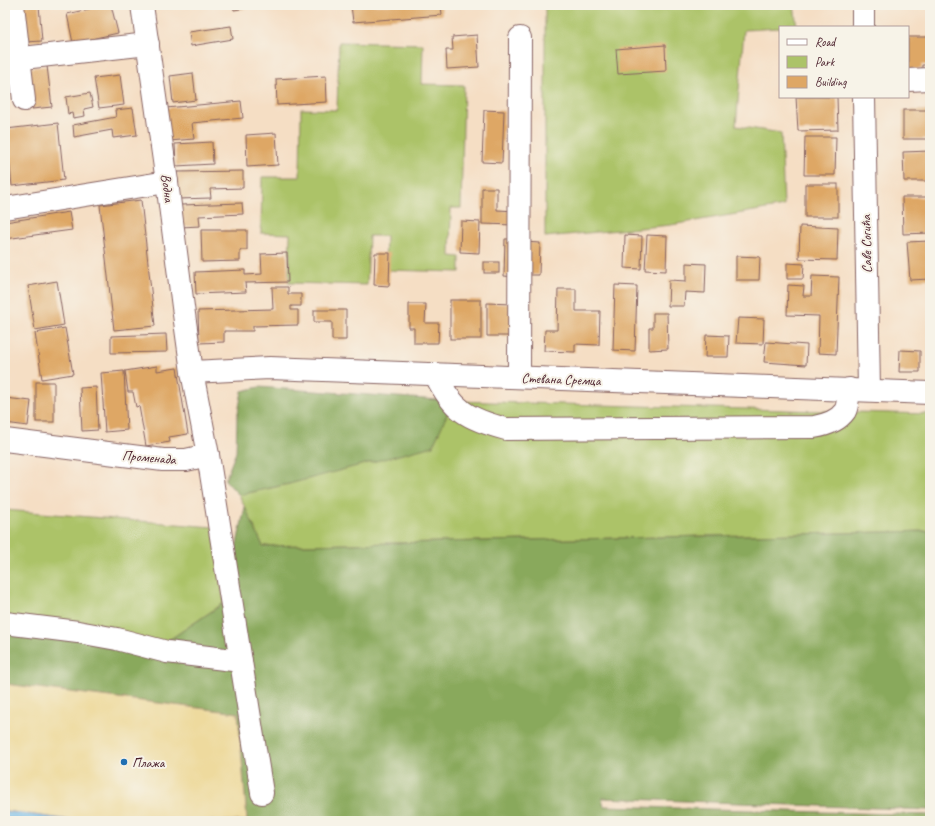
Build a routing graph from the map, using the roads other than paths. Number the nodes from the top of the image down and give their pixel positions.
1 (13, 5) edge
2 (142, 5) edge
3 (863, 5) edge
4 (863, 26) edge
5 (520, 38) dead end
6 (148, 44) junction
7 (12, 59) edge
8 (930, 79) edge
9 (909, 80) edge
10 (864, 98) edge
11 (24, 100) dead end
12 (167, 182) junction
13 (5, 208) edge
14 (192, 372) junction
15 (435, 374) junction
16 (519, 377) junction
17 (859, 390) junction
18 (930, 392) edge
19 (5, 440) edge
20 (208, 455) junction
21 (5, 623) edge
22 (241, 661) junction
23 (262, 793) dead end

1 - 7 street
2 - 6 street, Водна
3 - 4 street
5 - 16 street
6 - 7 street
6 - 12 street, Водна
7 - 11 street
8 - 9 street
10 - 17 street, Саве Согића
12 - 13 street
12 - 14 street, Водна
14 - 15 street, Стевана Сремца
14 - 20 street
15 - 16 street, Стевана Сремца
15 - 17 street, Саве Согића
16 - 17 street, Стевана Сремца
17 - 18 street, Стевана Сремца
19 - 20 street, Променада
20 - 22 street
21 - 22 street
22 - 23 street

